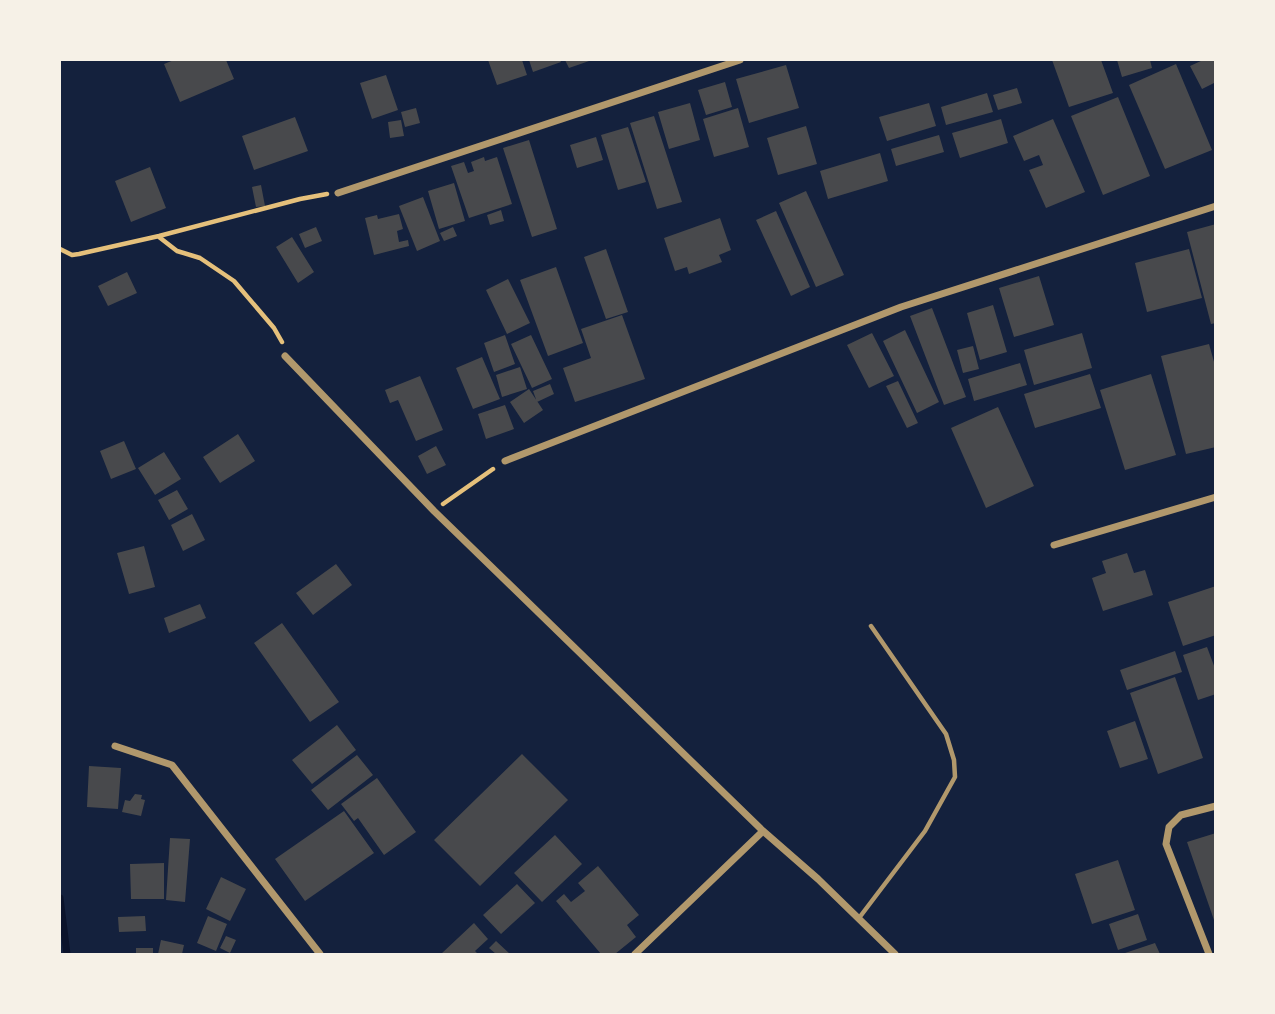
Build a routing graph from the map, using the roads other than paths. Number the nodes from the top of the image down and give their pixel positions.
1 (740, 60) edge
2 (338, 193) road end
3 (1216, 206) edge
4 (285, 356) road end
5 (505, 461) road end
6 (1216, 497) edge
7 (1054, 545) dead end
8 (871, 626) dead end
9 (115, 746) dead end
10 (1216, 806) edge
11 (763, 831) junction
12 (859, 918) junction
13 (320, 954) edge
14 (635, 954) edge
15 (895, 954) edge
16 (1209, 954) edge

1 - 2 street
3 - 5 street
4 - 11 street
6 - 7 street
8 - 12 lane
9 - 13 street
10 - 16 street
11 - 12 street
11 - 14 street
12 - 15 street

